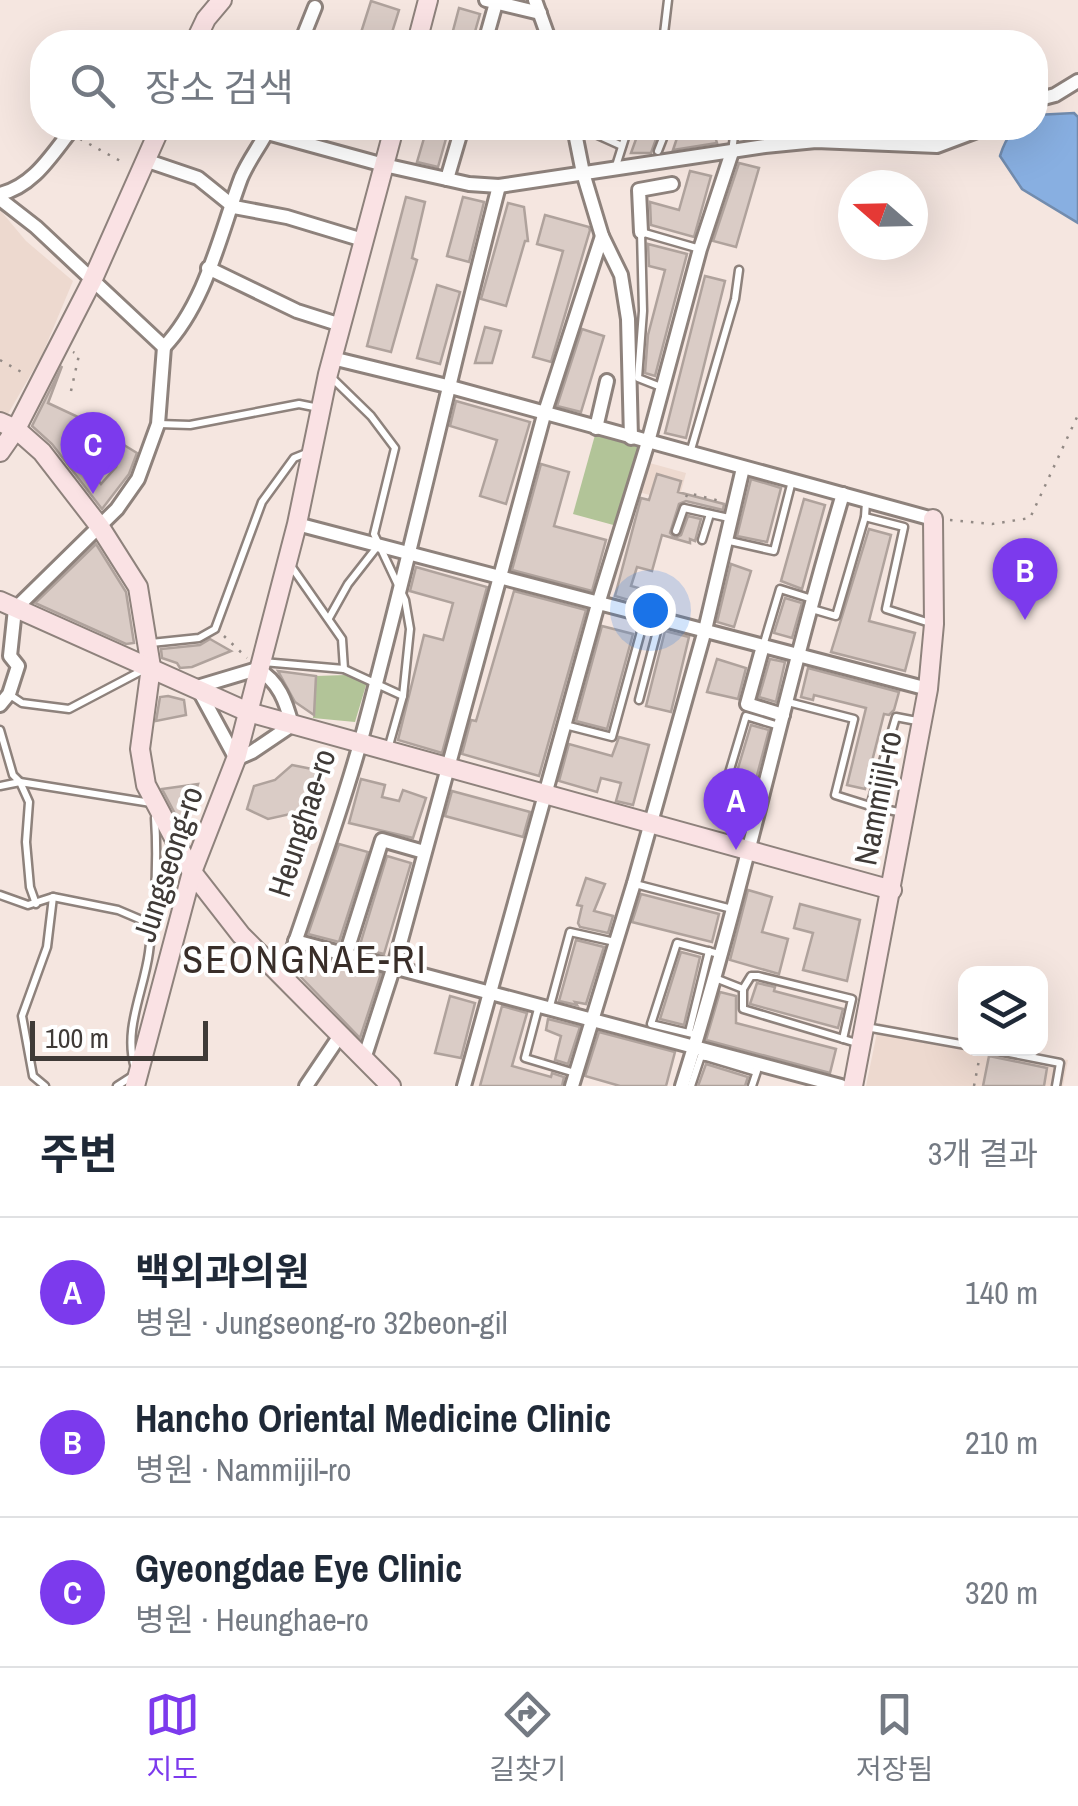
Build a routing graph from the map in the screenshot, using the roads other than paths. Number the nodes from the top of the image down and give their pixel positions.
1 (222, 0) edge
2 (428, 0) edge
3 (668, 0) edge
4 (491, 1) edge
5 (315, 7) dead end
6 (537, 7) edge
7 (201, 30) edge
8 (306, 30) edge
9 (420, 30) edge
10 (487, 30) edge
11 (664, 30) edge
12 (1078, 81) edge
13 (1048, 97) edge
14 (62, 140) edge
15 (154, 140) edge
16 (262, 140) edge
17 (298, 140) edge
18 (391, 140) edge
19 (458, 140) edge
20 (576, 140) edge
21 (609, 140) edge
22 (624, 140) edge
23 (662, 140) edge
24 (734, 140) edge
25 (954, 140) edge
26 (622, 146) junction
27 (658, 150) dead end
28 (732, 152) junction
29 (143, 165) junction
30 (384, 165) junction
31 (616, 170) junction
32 (583, 173) junction
33 (447, 179) junction
34 (672, 184) dead end
35 (498, 186) junction
36 (0, 196) edge
37 (234, 208) junction
38 (641, 232) junction
39 (602, 236) junction
40 (363, 240) junction
41 (700, 249) junction
42 (208, 268) junction
43 (739, 270) dead end
44 (92, 281) junction
45 (341, 324) junction
46 (164, 347) junction
47 (330, 366) junction
48 (607, 381) dead end
49 (447, 386) junction
50 (661, 387) junction
51 (320, 408) junction
52 (544, 415) junction
53 (158, 424) junction
54 (8, 426) edge
55 (596, 428) junction
56 (631, 438) junction
57 (648, 442) junction
58 (315, 450) junction
59 (0, 452) edge
60 (690, 454) junction
61 (743, 468) junction
62 (792, 480) junction
63 (844, 494) junction
64 (866, 501) junction
65 (731, 512) junction
66 (710, 514) junction
67 (865, 518) junction
68 (933, 519) joint
69 (297, 524) junction
70 (100, 527) junction
71 (676, 531) dead end
72 (702, 540) dead end
73 (724, 540) junction
74 (378, 546) junction
75 (410, 554) junction
76 (286, 561) junction
77 (497, 578) junction
78 (399, 590) junction
79 (598, 604) junction
80 (810, 604) junction
81 (8, 605) edge
82 (653, 617) junction
83 (329, 618) junction
84 (934, 624) junction
85 (705, 630) junction
86 (145, 644) junction
87 (762, 646) junction
88 (797, 654) junction
89 (259, 665) junction
90 (151, 666) junction
91 (344, 669) junction
92 (376, 682) junction
93 (197, 687) junction
94 (928, 689) junction
95 (404, 696) junction
96 (5, 699) edge
97 (639, 700) dead end
98 (248, 712) junction
99 (783, 714) junction
100 (923, 722) junction
101 (292, 724) junction
102 (564, 725) junction
103 (0, 730) edge
104 (360, 743) junction
105 (388, 751) junction
106 (236, 758) junction
107 (447, 767) junction
108 (20, 782) junction
109 (0, 786) edge
110 (763, 793) junction
111 (545, 794) junction
112 (154, 804) junction
113 (870, 806) junction
114 (906, 814) junction
115 (650, 823) junction
116 (748, 850) junction
117 (424, 852) junction
118 (192, 872) junction
119 (634, 884) junction
120 (892, 890) junction
121 (0, 895) edge
122 (52, 897) junction
123 (36, 904) junction
124 (732, 910) junction
125 (152, 924) junction
126 (295, 941) junction
127 (616, 942) junction
128 (714, 952) junction
129 (346, 954) junction
130 (394, 966) junction
131 (713, 977) junction
132 (283, 978) junction
133 (744, 989) junction
134 (491, 993) junction
135 (544, 1006) junction
136 (592, 1021) junction
137 (338, 1036) junction
138 (856, 1037) junction
139 (699, 1044) junction
140 (958, 1044) edge
141 (1024, 1056) edge
142 (364, 1058) junction
143 (757, 1068) junction
144 (136, 1080) edge
145 (574, 1080) edge
146 (45, 1086) edge
147 (117, 1086) edge
148 (306, 1086) edge
149 (391, 1086) edge
150 (464, 1086) edge
151 (682, 1086) edge
152 (691, 1086) edge
153 (752, 1086) edge
154 (841, 1086) edge
155 (853, 1086) edge
156 (1056, 1086) edge

1 - 7 street
2 - 9 street
3 - 11 lane
4 - 6 street
4 - 10 street
5 - 8 street
12 - 13 street
14 - 36 street
15 - 29 street
16 - 37 street
17 - 30 street
18 - 30 street, Jungseong-ro
19 - 33 street
20 - 32 street
21 - 26 lane
22 - 26 lane
23 - 27 lane
24 - 28 lane
25 - 28 street
26 - 31 lane
28 - 31 street
28 - 41 street
29 - 37 street
29 - 44 street
30 - 33 street
30 - 40 street, Jungseong-ro
31 - 32 street
32 - 35 street
32 - 39 street
33 - 35 street
34 - 38 street
35 - 49 street, Heunghae-ro
36 - 44 street
37 - 40 street
37 - 42 street
38 - 41 lane
38 - 50 lane
39 - 52 street
39 - 56 street
40 - 45 street, Jungseong-ro
41 - 50 street
42 - 45 street
42 - 46 street
43 - 60 lane
44 - 46 street
44 - 54 street
45 - 47 street, Jungseong-ro
46 - 53 street
47 - 49 street
47 - 51 street, Jungseong-ro
47 - 74 lane
48 - 55 street
49 - 52 street
49 - 75 street, Heunghae-ro
50 - 57 street
51 - 53 lane
51 - 58 street, Jungseong-ro
52 - 55 street
52 - 77 street
53 - 70 street
54 - 59 street
54 - 70 street, Heunghae-ro
55 - 56 street
56 - 57 street
57 - 60 street
57 - 79 street
58 - 69 street, Jungseong-ro
58 - 86 lane
60 - 61 street
61 - 62 street
61 - 65 street
62 - 63 street
62 - 73 lane
63 - 64 street
63 - 80 street
64 - 67 lane
64 - 68 street
65 - 66 lane
65 - 73 street
66 - 71 lane
66 - 72 lane
67 - 80 lane
67 - 84 lane
68 - 84 street, Nammijil-ro
69 - 74 street
69 - 76 street, Jungseong-ro
70 - 81 street
70 - 86 street, Heunghae-ro
73 - 85 street
74 - 75 street
74 - 78 lane
74 - 83 lane
75 - 77 street
75 - 78 street, Heunghae-ro
76 - 83 lane
76 - 89 street, Jungseong-ro
77 - 79 street
77 - 107 street
78 - 92 street, Heunghae-ro
78 - 95 lane
79 - 82 street
79 - 102 street
80 - 87 lane
80 - 88 street
81 - 90 street
81 - 96 street
82 - 85 street
82 - 97 lane
82 - 102 lane
83 - 91 lane
84 - 94 street, Nammijil-ro
85 - 87 street
85 - 115 street
86 - 90 street, Heunghae-ro
87 - 88 street
87 - 99 street
88 - 94 street
88 - 99 street
89 - 91 lane
89 - 93 street
89 - 98 street, Jungseong-ro
89 - 101 street
90 - 93 street
90 - 96 lane
90 - 112 street, Heunghae-ro
91 - 92 lane
92 - 95 lane
92 - 104 street, Heunghae-ro
93 - 98 street
93 - 106 street
94 - 100 street, Nammijil-ro
95 - 105 lane
98 - 101 street
98 - 106 street, Jungseong-ro
99 - 110 street
99 - 110 lane
99 - 113 lane
100 - 113 lane
100 - 114 street, Nammijil-ro
101 - 104 street
101 - 106 street
102 - 111 street
103 - 108 lane
104 - 105 street
104 - 126 street, Heunghae-ro
105 - 107 street
106 - 118 street, Jungseong-ro
107 - 111 street
107 - 117 street
108 - 109 lane
108 - 112 lane
108 - 123 lane
110 - 116 street
111 - 115 street
111 - 134 street
112 - 118 street, Heunghae-ro
112 - 125 lane, Heunghae-ro
113 - 114 lane
114 - 120 street, Nammijil-ro
115 - 116 street
115 - 119 street
116 - 120 street
116 - 124 street
117 - 129 street
117 - 130 street
118 - 132 street, Heunghae-ro
118 - 144 street, Jungseong-ro
119 - 124 lane
119 - 127 street
120 - 138 street, Nammijil-ro
121 - 123 lane
122 - 123 lane
122 - 125 lane
122 - 146 lane
124 - 128 street
125 - 144 lane, Heunghae-ro
126 - 129 street
126 - 132 street, Heunghae-ro
127 - 135 lane
127 - 136 street
128 - 131 street
128 - 139 lane
128 - 139 lane
129 - 130 street
130 - 134 street
130 - 142 street
131 - 133 lane
131 - 139 street
132 - 137 street, Heunghae-ro
133 - 138 lane
133 - 138 lane
134 - 135 street
134 - 150 street
135 - 136 street
135 - 145 lane
136 - 139 street
136 - 145 street
137 - 142 street, Heunghae-ro
137 - 148 street
138 - 140 lane
138 - 155 street, Nammijil-ro
139 - 143 street
139 - 151 street
139 - 152 lane
141 - 156 lane
142 - 149 street, Heunghae-ro
143 - 153 lane
143 - 154 street
144 - 147 lane

